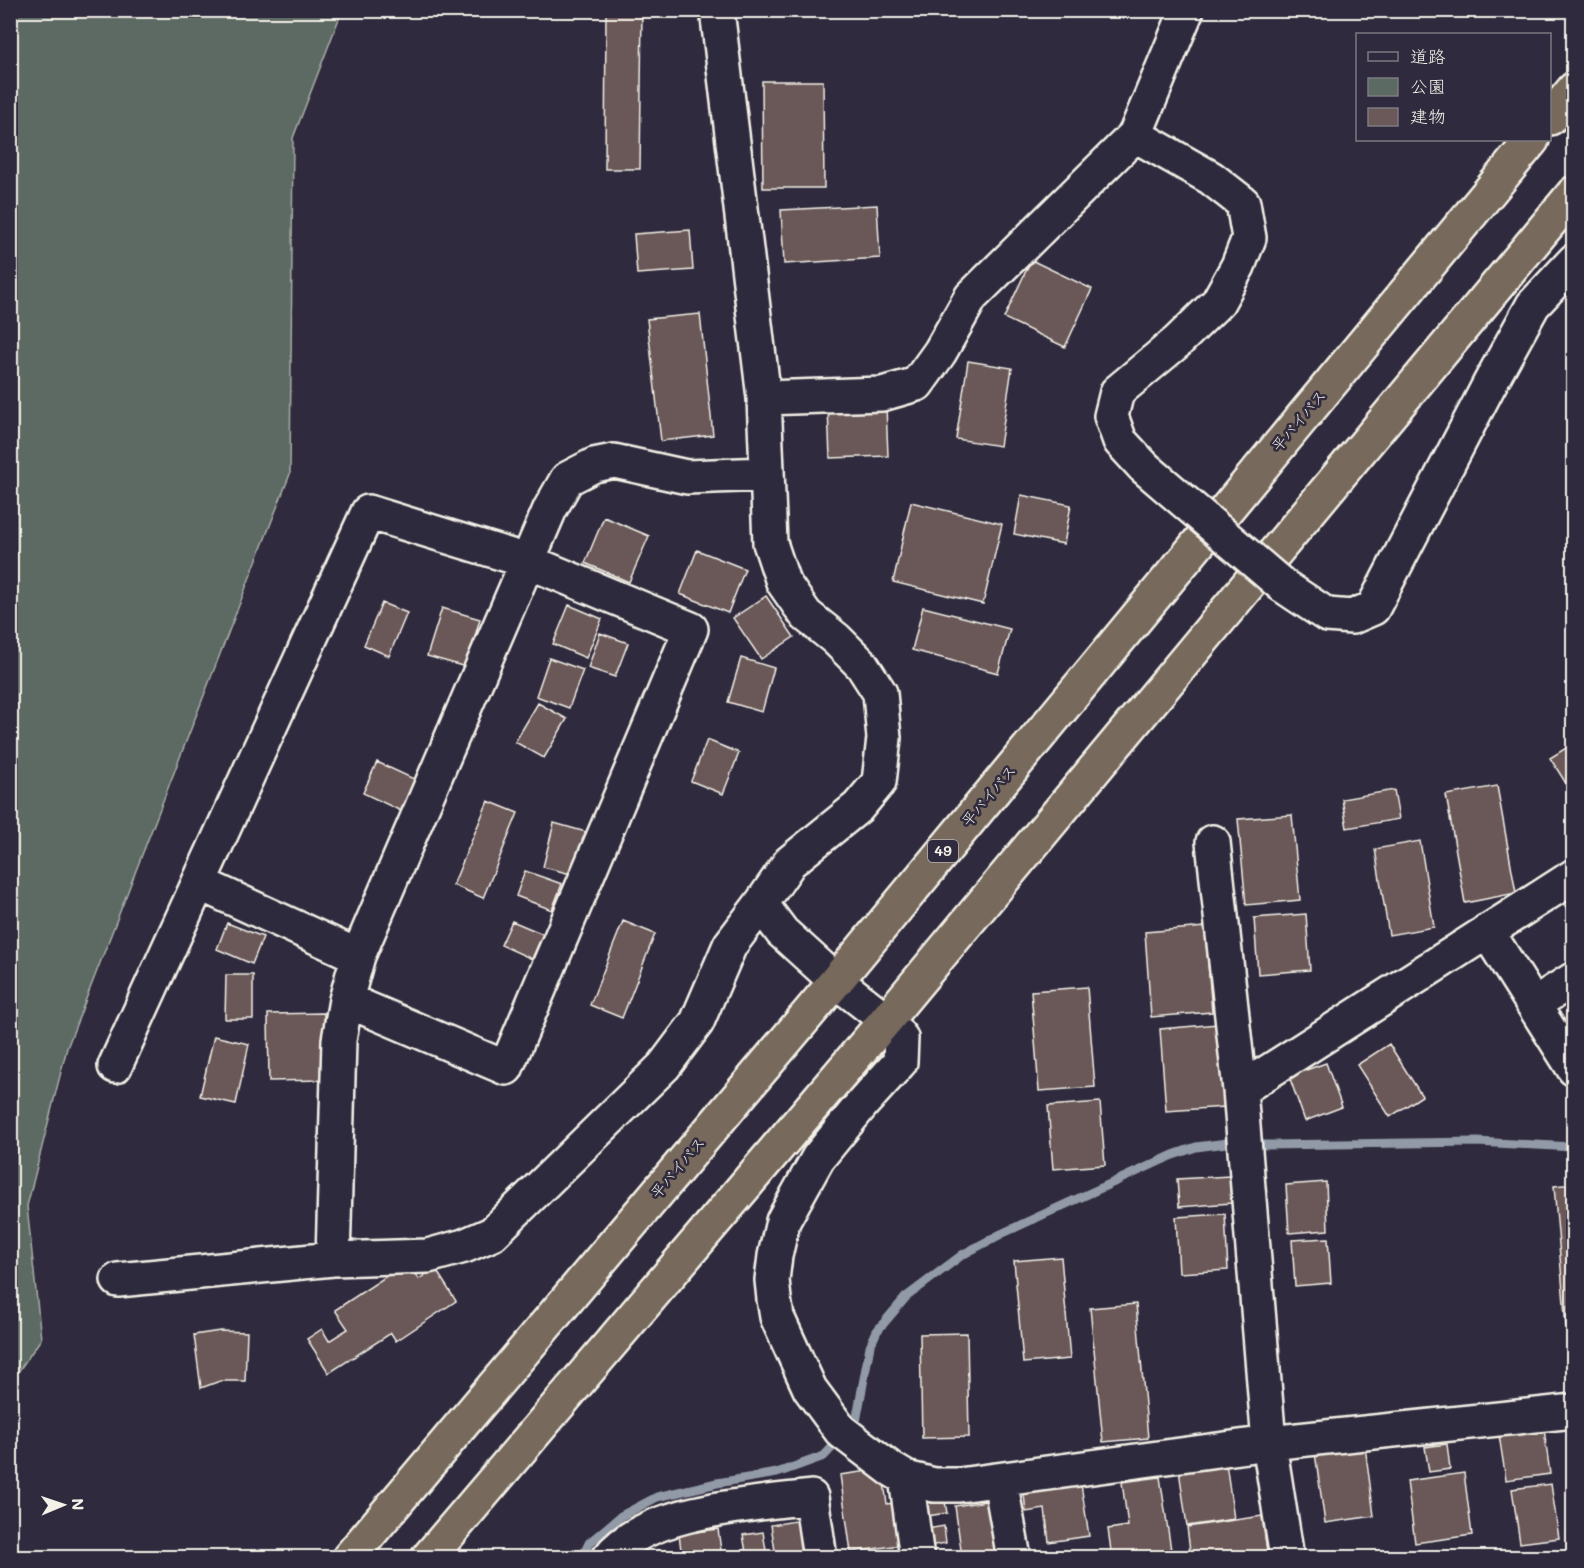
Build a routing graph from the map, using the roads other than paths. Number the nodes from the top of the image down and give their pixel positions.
1 (717, 10) edge
2 (1187, 10) edge
3 (1574, 89) edge
4 (1551, 117) edge
5 (1136, 135) junction
6 (1531, 141) edge
7 (1574, 193) edge
8 (1574, 261) edge
9 (764, 398) junction
10 (766, 474) junction
11 (527, 561) junction
12 (1213, 842) dead end
13 (1574, 876) edge
14 (199, 883) junction
15 (761, 904) junction
16 (1487, 931) junction
17 (358, 956) junction
18 (1574, 979) edge
19 (836, 981) junction
20 (346, 1000) junction
21 (1533, 1004) junction
22 (886, 1020) junction
23 (115, 1066) dead end
24 (1574, 1069) edge
25 (1240, 1090) junction
26 (333, 1259) junction
27 (118, 1280) dead end
28 (1574, 1411) edge
29 (1269, 1443) junction
30 (906, 1478) junction
31 (1000, 1480) junction
32 (349, 1557) edge
33 (428, 1557) edge
34 (609, 1557) edge
35 (820, 1557) edge
36 (917, 1557) edge
37 (1014, 1557) edge
38 (1287, 1557) edge

1 - 9 street
2 - 5 street
3 - 4 highway
5 - 8 street, bridge
5 - 9 street
6 - 19 highway, 平バイパス / 49
7 - 22 highway
9 - 10 street
10 - 11 street
10 - 15 street
11 - 14 street
11 - 17 street
11 - 20 street
12 - 25 street
13 - 16 street
14 - 17 street
14 - 23 street
15 - 19 street
15 - 26 street
16 - 21 street
16 - 25 street
17 - 20 street
18 - 21 street
19 - 22 street
19 - 32 highway, 平バイパス / 49
20 - 26 street
21 - 24 street
22 - 30 street
22 - 33 highway
25 - 29 street
26 - 27 street
28 - 29 street
29 - 31 street
29 - 38 street
30 - 31 street
30 - 36 street
31 - 37 street
34 - 35 street

